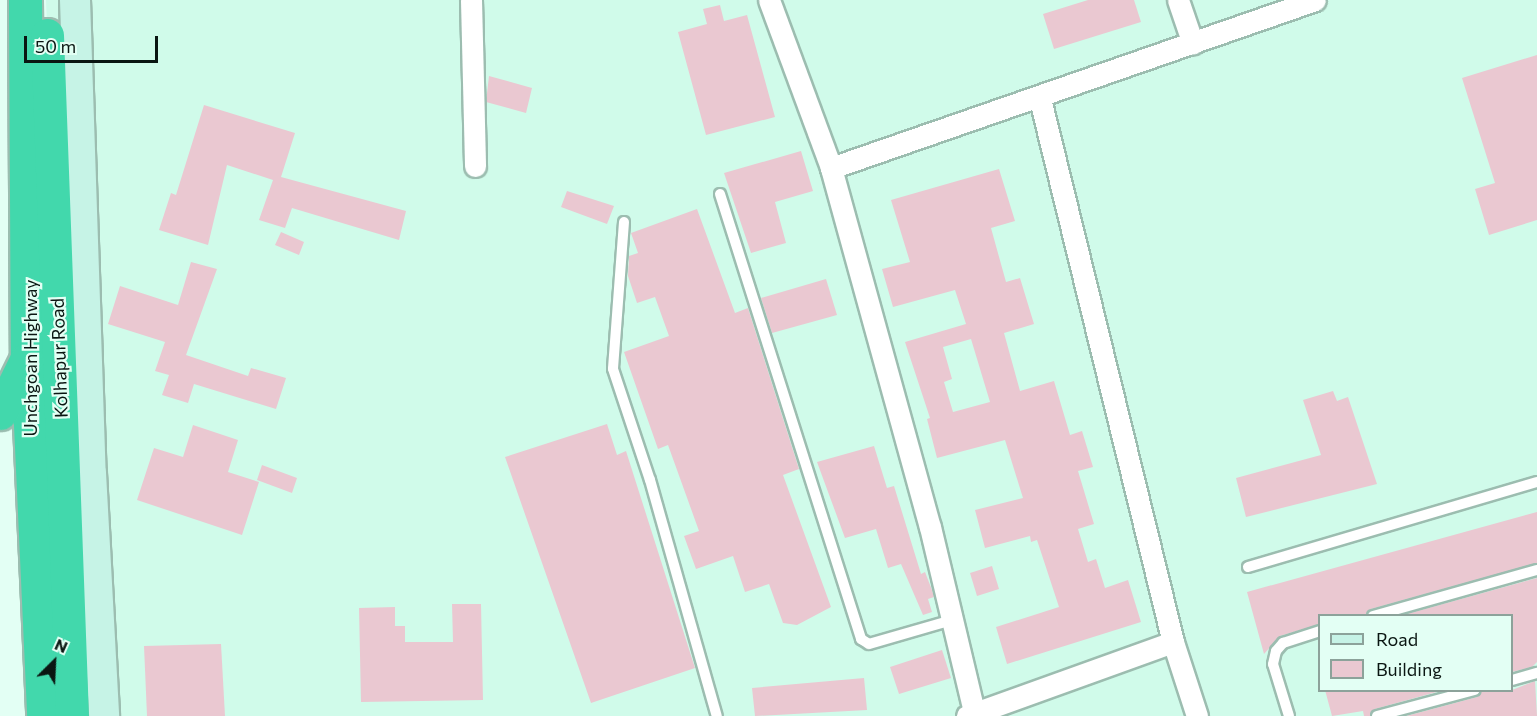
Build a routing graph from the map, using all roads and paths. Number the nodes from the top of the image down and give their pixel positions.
1 (25, 0) edge
2 (46, 0) edge
3 (75, 0) edge
4 (471, 0) edge
5 (769, 0) edge
6 (1178, 0) edge
7 (1315, 0) edge
8 (1192, 44) junction
9 (1040, 99) junction
10 (475, 166) dead end
11 (831, 168) junction
12 (720, 194) dead end
13 (624, 222) dead end
14 (27, 358) junction
15 (0, 412) edge
16 (1537, 482) edge
17 (1248, 567) dead end
18 (1537, 570) edge
19 (1377, 614) edge
20 (952, 620) junction
21 (1318, 632) edge
22 (1173, 642) junction
23 (1537, 673) edge
24 (1513, 680) edge
25 (1467, 692) edge
26 (972, 715) edge
27 (43, 716) edge
28 (72, 716) edge
29 (104, 716) edge
30 (717, 716) edge
31 (1197, 716) edge
32 (1289, 716) edge
33 (1377, 716) edge

1 - 14 highway, Unchgoan Highway
2 - 28 highway, Kolhapur Road
3 - 29 street
4 - 10 street
5 - 11 street
6 - 8 street
7 - 8 street
8 - 9 street
9 - 11 street
9 - 22 street
11 - 20 street
12 - 20 lane
13 - 30 lane
14 - 15 highway
14 - 27 highway, Unchgoan Highway
16 - 17 lane
18 - 19 lane
20 - 26 street
21 - 32 lane
22 - 26 street
22 - 31 street
23 - 24 lane
25 - 33 lane

